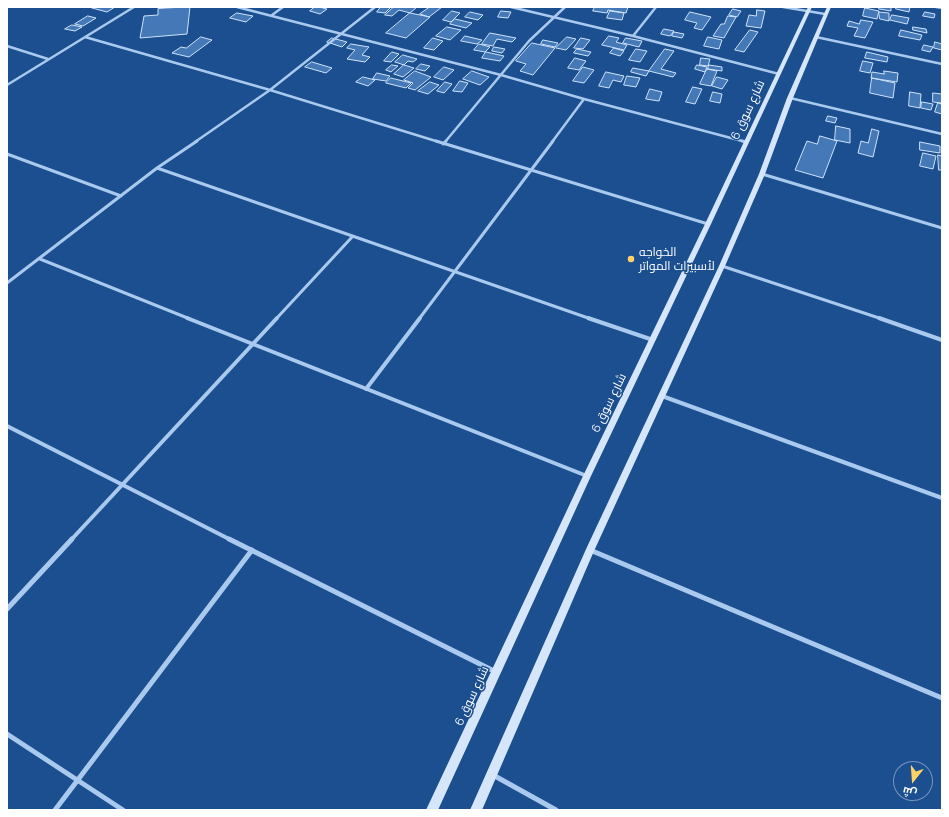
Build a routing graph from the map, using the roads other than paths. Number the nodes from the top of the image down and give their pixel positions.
1 (134, 7) edge
2 (237, 7) edge
3 (283, 7) edge
4 (375, 7) edge
5 (511, 7) edge
6 (565, 7) edge
7 (656, 7) edge
8 (783, 7) edge
9 (936, 7) edge
10 (942, 8) edge
11 (809, 9) edge
12 (827, 10) edge
13 (272, 15) junction
14 (555, 17) junction
15 (340, 34) junction
16 (633, 36) junction
17 (85, 37) junction
18 (816, 37) junction
19 (7, 46) edge
20 (48, 59) junction
21 (942, 64) edge
22 (778, 74) junction
23 (501, 75) junction
24 (7, 84) edge
25 (270, 90) junction
26 (790, 98) junction
27 (584, 99) junction
28 (942, 134) edge
29 (747, 142) junction
30 (443, 144) junction
31 (7, 154) edge
32 (157, 168) junction
33 (530, 170) junction
34 (762, 174) junction
35 (121, 196) junction
36 (708, 224) junction
37 (942, 228) edge
38 (353, 236) junction
39 (40, 259) junction
40 (722, 266) junction
41 (455, 271) junction
42 (7, 283) edge
43 (653, 340) junction
44 (942, 340) edge
45 (253, 344) junction
46 (366, 389) junction
47 (662, 396) junction
48 (7, 426) edge
49 (587, 476) junction
50 (121, 485) junction
51 (942, 498) edge
52 (252, 550) junction
53 (590, 550) junction
54 (7, 609) edge
55 (497, 672) junction
56 (942, 698) edge
57 (7, 734) edge
58 (491, 774) junction
59 (78, 780) junction
60 (55, 810) edge
61 (123, 810) edge
62 (432, 810) edge
63 (476, 810) edge
64 (556, 810) edge

1 - 17 street
2 - 13 street
3 - 13 street
4 - 15 street
5 - 14 street
6 - 14 street
7 - 16 street
8 - 11 street
9 - 10 street
11 - 12 street
11 - 22 street, شارع سوق 6
12 - 18 street
13 - 15 street
14 - 16 street
14 - 23 street
15 - 23 street
15 - 25 street
16 - 22 street
17 - 20 street
17 - 25 street
18 - 21 street
18 - 26 street
19 - 20 street
20 - 24 street
22 - 29 street, شارع سوق 6
23 - 27 street
23 - 30 street
25 - 30 street
25 - 32 street
26 - 28 street
26 - 34 street
27 - 29 street
27 - 33 street
29 - 36 street, شارع سوق 6
30 - 33 street
31 - 35 street
32 - 35 street
32 - 38 street
33 - 36 street
33 - 41 street
34 - 37 street
34 - 40 street
35 - 39 street
36 - 43 street, شارع سوق 6
38 - 41 street
38 - 45 street
39 - 42 street
39 - 45 street
40 - 44 street
40 - 47 street
41 - 43 street
41 - 46 street
43 - 49 street, شارع سوق 6
45 - 46 street
45 - 50 street
46 - 49 street
47 - 51 street
47 - 53 street
48 - 50 street
49 - 55 street, شارع سوق 6
50 - 52 street
50 - 54 street
52 - 55 street
52 - 59 street
53 - 56 street
53 - 58 street
55 - 62 street, شارع سوق 6
57 - 59 street
58 - 63 street
58 - 64 street
59 - 60 street
59 - 61 street

